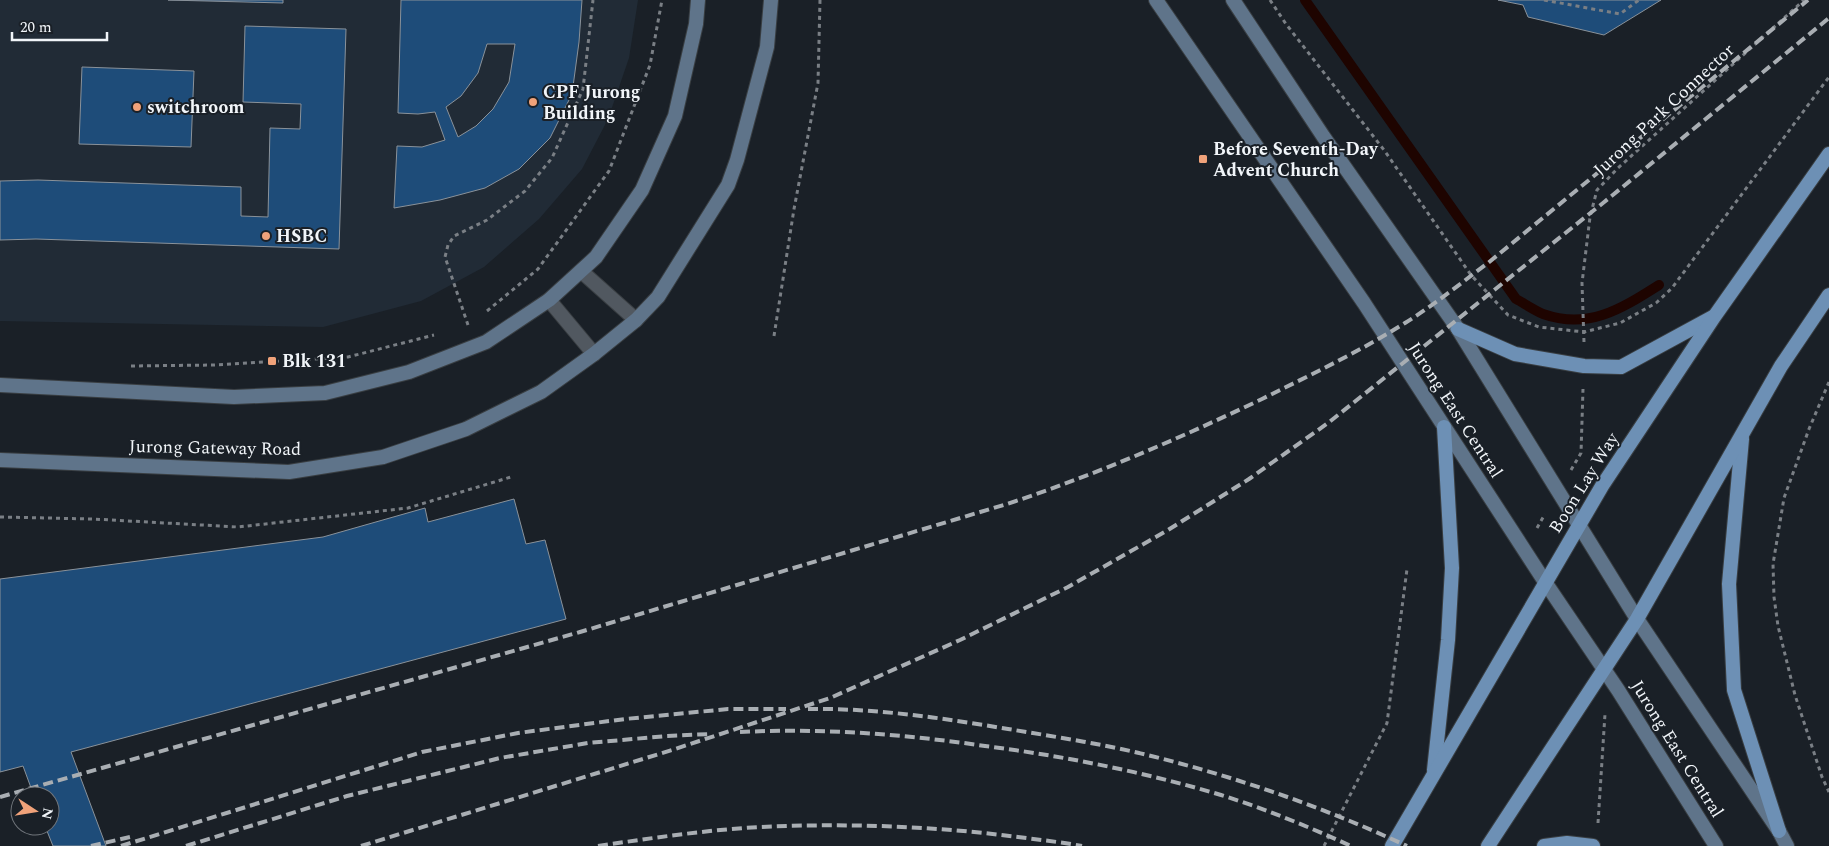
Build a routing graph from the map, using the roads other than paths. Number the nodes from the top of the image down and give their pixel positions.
1 (698, 0) edge
2 (772, 0) edge
3 (1156, 0) edge
4 (1233, 0) edge
5 (1829, 154) edge
6 (581, 271) junction
7 (1829, 295) edge
8 (549, 300) junction
9 (1714, 317) junction
10 (636, 320) junction
11 (1458, 329) junction
12 (594, 354) junction
13 (0, 385) edge
14 (1444, 427) junction
15 (1742, 436) junction
16 (0, 460) edge
17 (1580, 525) junction
18 (1545, 582) junction
19 (1637, 619) junction
20 (1605, 670) junction
21 (1433, 776) junction
22 (1779, 831) junction
23 (1392, 846) edge
24 (1488, 846) edge
25 (1544, 846) edge
26 (1594, 846) edge
27 (1716, 846) edge
28 (1787, 846) edge

1 - 6 main road
2 - 10 main road, Jurong Gateway Road
3 - 14 main road, Jurong East Central
4 - 11 main road, Jurong East Central
5 - 9 main road, Boon Lay Way
6 - 8 main road
6 - 10 street
7 - 15 main road
8 - 12 street
8 - 13 main road
9 - 11 main road
9 - 17 main road, Boon Lay Way
10 - 12 main road, Jurong Gateway Road
11 - 17 main road, Jurong East Central
12 - 16 main road, Jurong Gateway Road
14 - 18 main road, Jurong East Central
14 - 21 main road
15 - 19 main road
15 - 22 main road
17 - 18 main road, Boon Lay Way
17 - 19 main road, Jurong East Central
18 - 20 main road, Jurong East Central
18 - 21 main road, Boon Lay Way
19 - 20 main road
19 - 22 main road, Jurong East Central
20 - 24 main road
20 - 27 main road, Jurong East Central
21 - 23 main road, Boon Lay Way
22 - 28 main road, Jurong East Central
25 - 26 main road

